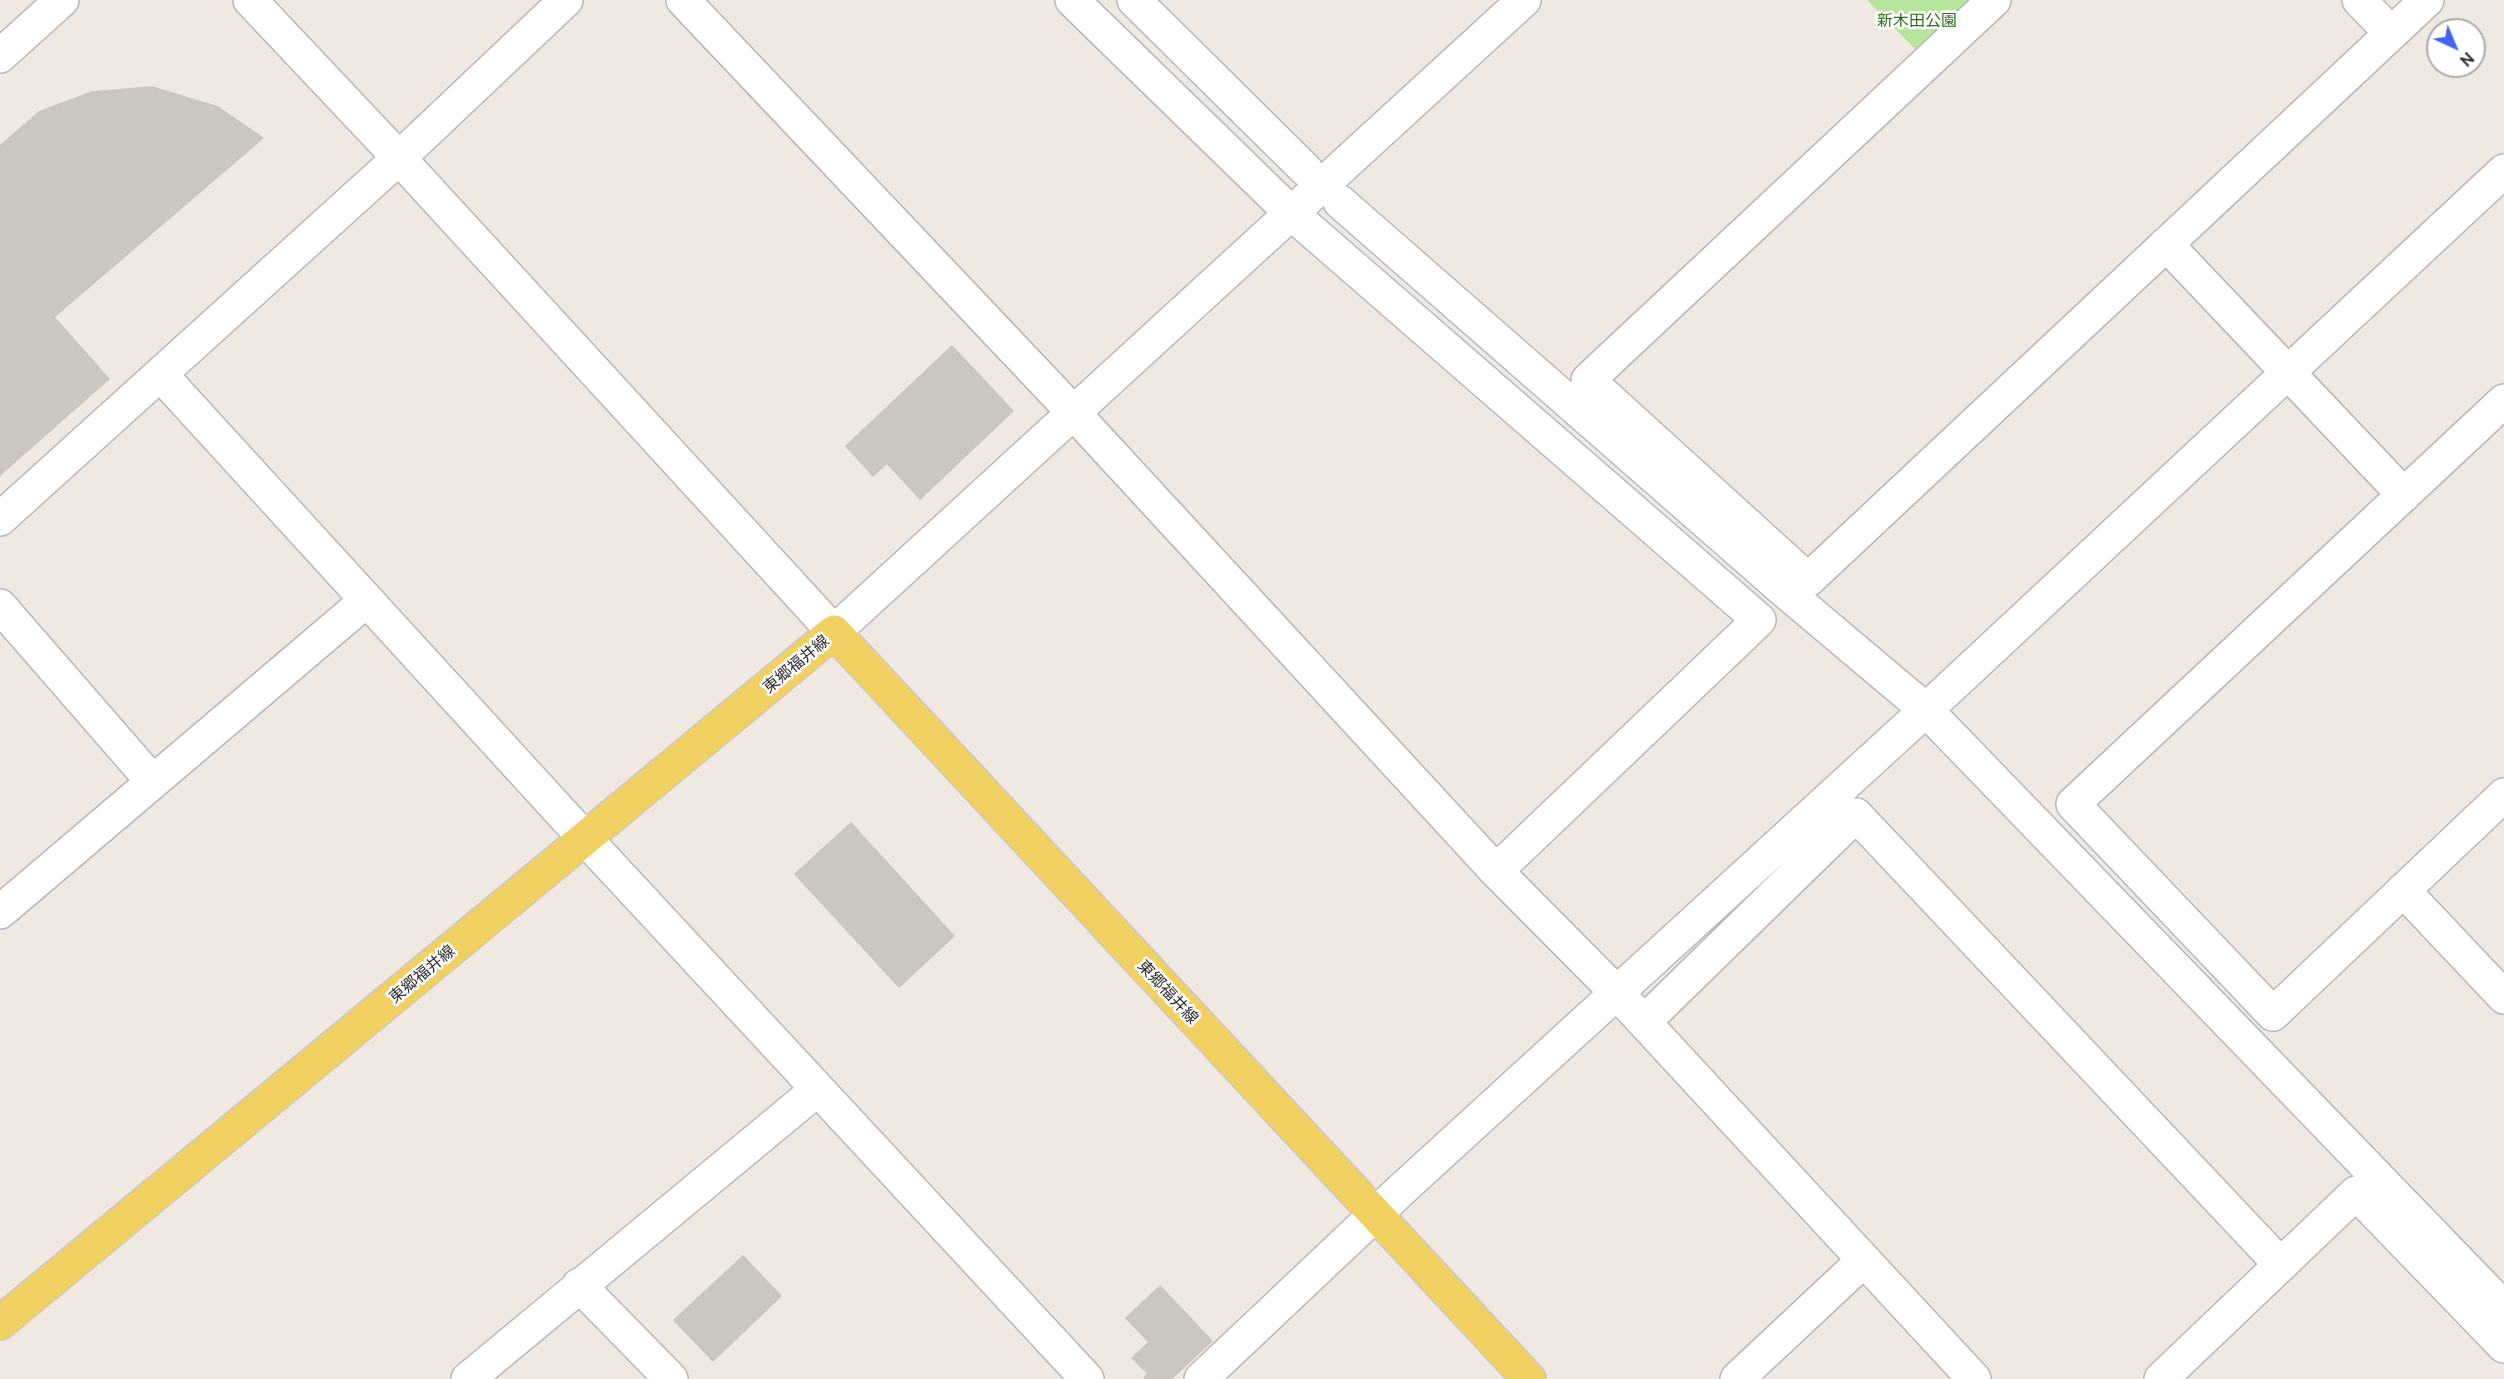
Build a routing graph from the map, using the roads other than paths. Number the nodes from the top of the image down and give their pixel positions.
1 (62, 0) edge
2 (250, 0) edge
3 (566, 0) edge
4 (683, 0) edge
5 (1072, 0) edge
6 (1134, 0) edge
7 (1524, 0) edge
8 (1995, 0) edge
9 (2359, 0) edge
10 (2427, 0) edge
11 (2391, 33) junction
12 (0, 56) edge
13 (399, 158) junction
14 (1306, 170) dead end
15 (2504, 171) edge
16 (1340, 202) dead end
17 (1291, 213) junction
18 (2166, 244) junction
19 (2288, 373) junction
20 (161, 375) junction
21 (2504, 401) edge
22 (1073, 413) junction
23 (2403, 495) junction
24 (0, 519) edge
25 (367, 600) junction
26 (0, 606) edge
27 (834, 632) junction
28 (1926, 710) junction
29 (153, 782) junction
30 (2504, 795) edge
31 (585, 838) junction
32 (1496, 871) junction
33 (2403, 890) junction
34 (0, 912) edge
35 (1617, 993) junction
36 (2504, 996) edge
37 (1644, 1022) junction
38 (818, 1089) junction
39 (1375, 1214) junction
40 (1864, 1260) junction
41 (2281, 1265) junction
42 (579, 1285) junction
43 (2504, 1308) edge
44 (0, 1323) edge
45 (2504, 1346) edge
46 (468, 1379) edge
47 (671, 1379) edge
48 (1087, 1379) edge
49 (1201, 1379) edge
50 (1529, 1379) edge
51 (1737, 1379) edge
52 (1974, 1379) edge
53 (2161, 1379) edge

1 - 12 street
2 - 13 street
3 - 13 street
4 - 22 street
5 - 17 street
6 - 14 street
7 - 17 street
8 - 18 street
9 - 11 street
10 - 11 street
11 - 18 street
13 - 20 street
13 - 27 street
15 - 19 street
16 - 28 street
17 - 22 street
17 - 32 street
18 - 19 street
19 - 23 street
19 - 28 street
20 - 24 street
20 - 25 street
21 - 23 street
22 - 27 street
22 - 32 street
23 - 33 street
25 - 29 street
25 - 31 street
26 - 29 street
27 - 31 main road, 東郷福井線
27 - 39 main road, 東郷福井線
28 - 35 street
28 - 43 street
29 - 34 street
30 - 33 street
31 - 38 street
31 - 44 main road, 東郷福井線
32 - 35 street
33 - 36 street
35 - 37 street
35 - 39 street
37 - 40 street
37 - 41 street
38 - 42 street
38 - 48 street
39 - 49 street
39 - 50 main road, 東郷福井線
40 - 51 street
40 - 52 street
41 - 45 street
41 - 53 street
42 - 46 street
42 - 47 street

